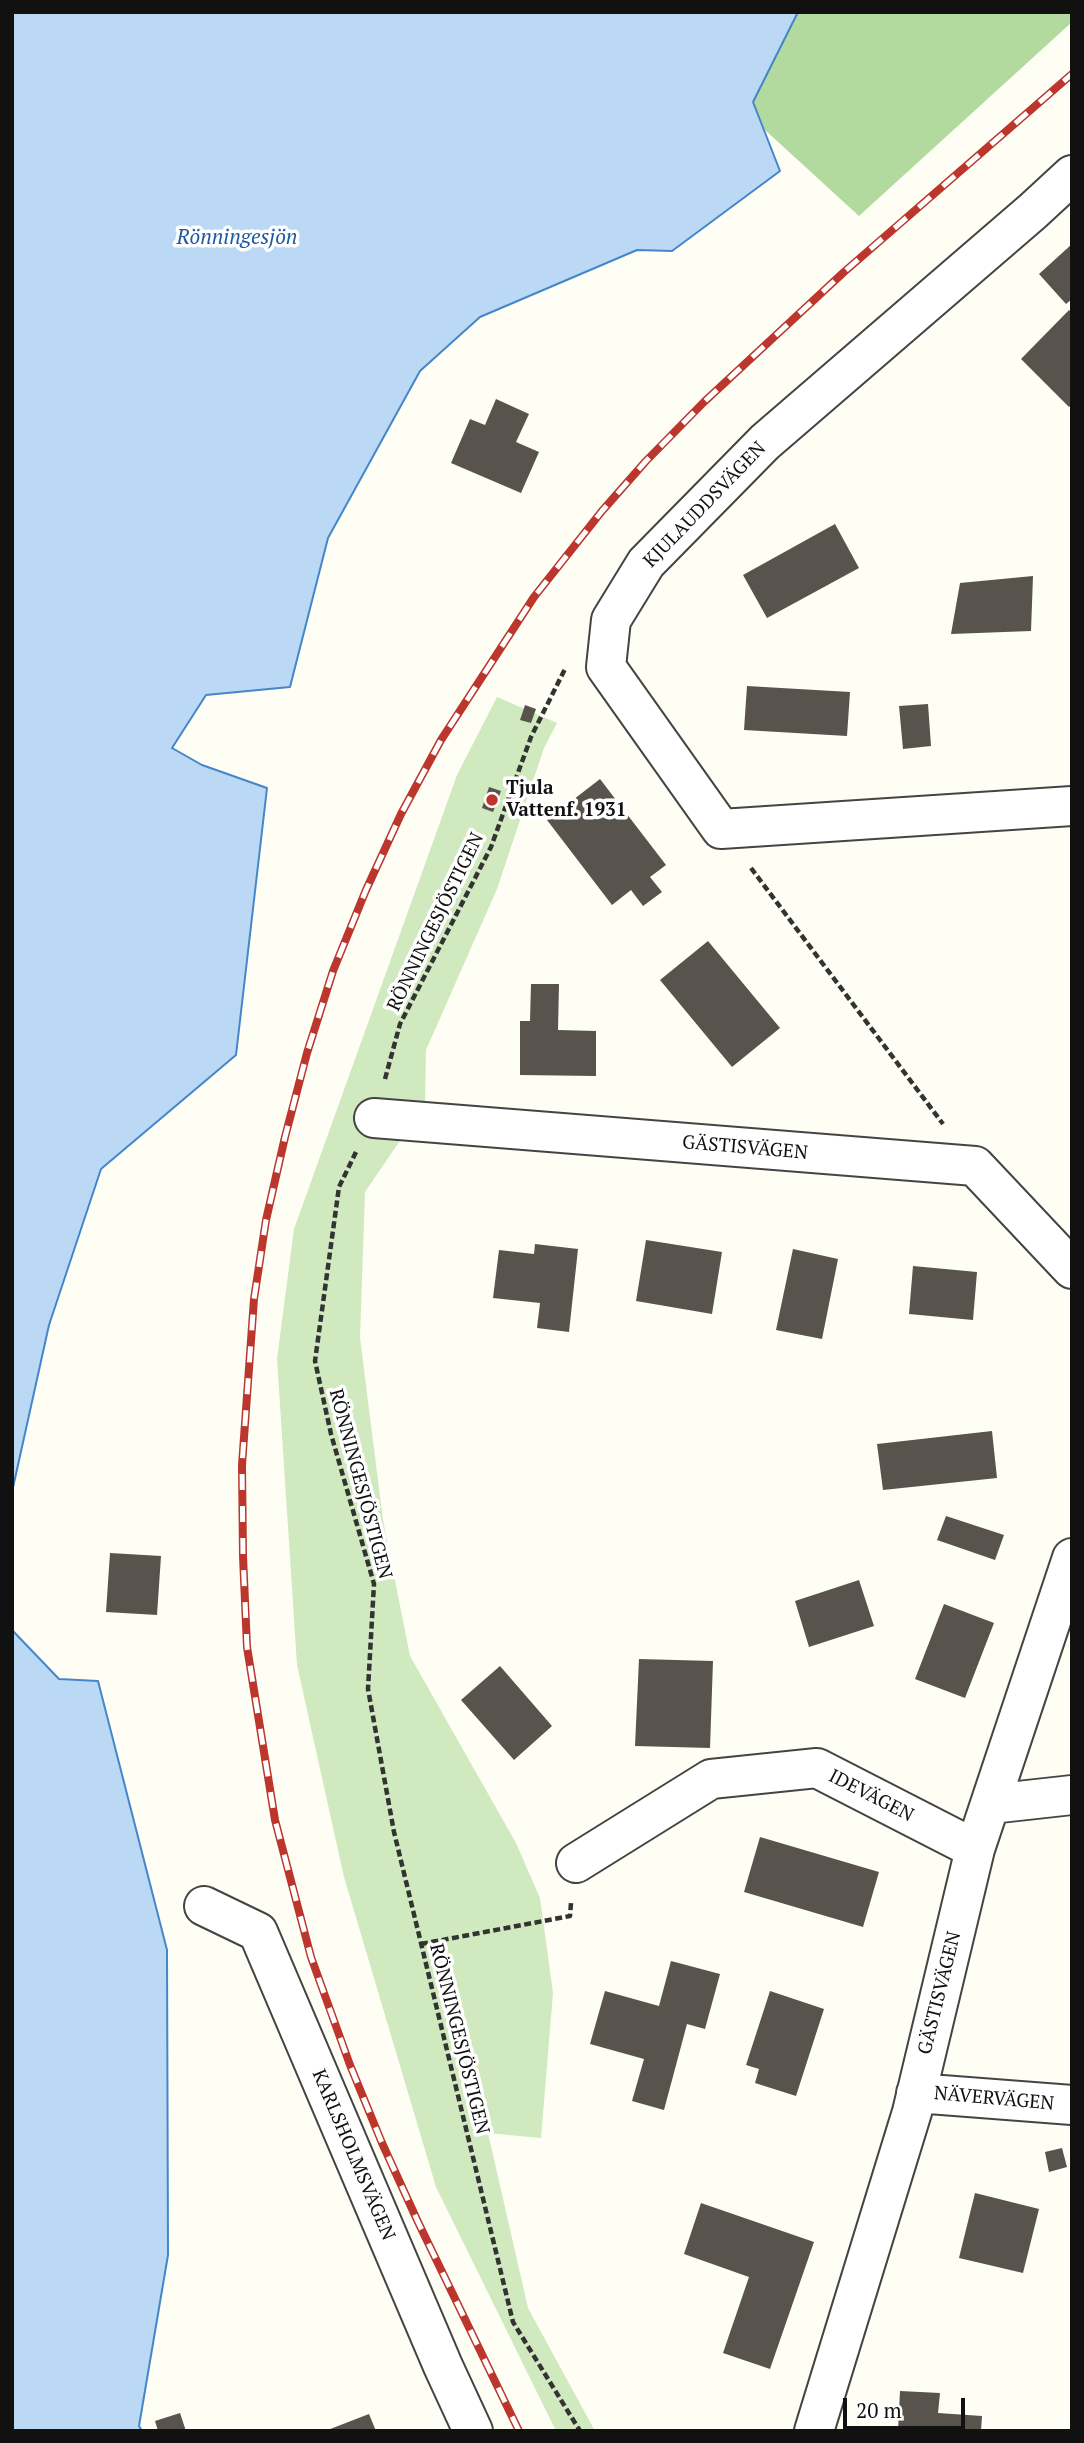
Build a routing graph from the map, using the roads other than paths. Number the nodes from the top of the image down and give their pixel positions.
1 (1072, 175) edge
2 (1072, 806) edge
3 (374, 1118) road end
4 (1072, 1269) edge
5 (1072, 1558) edge
6 (1072, 1795) edge
7 (991, 1804) junction
8 (975, 1849) junction
9 (576, 1863) road end
10 (204, 1906) dead end
11 (916, 2093) junction
12 (1072, 2105) edge
13 (473, 2431) edge
14 (814, 2431) edge

1 - 2 street, KJULAUDDSVÄGEN
3 - 4 street, GÄSTISVÄGEN
5 - 7 street, GÄSTISVÄGEN
6 - 7 street
7 - 8 street, GÄSTISVÄGEN
8 - 9 street, IDEVÄGEN
8 - 11 street, GÄSTISVÄGEN
10 - 13 street, KARLSHOLMSVÄGEN
11 - 12 street, NÄVERVÄGEN
11 - 14 street, GÄSTISVÄGEN

